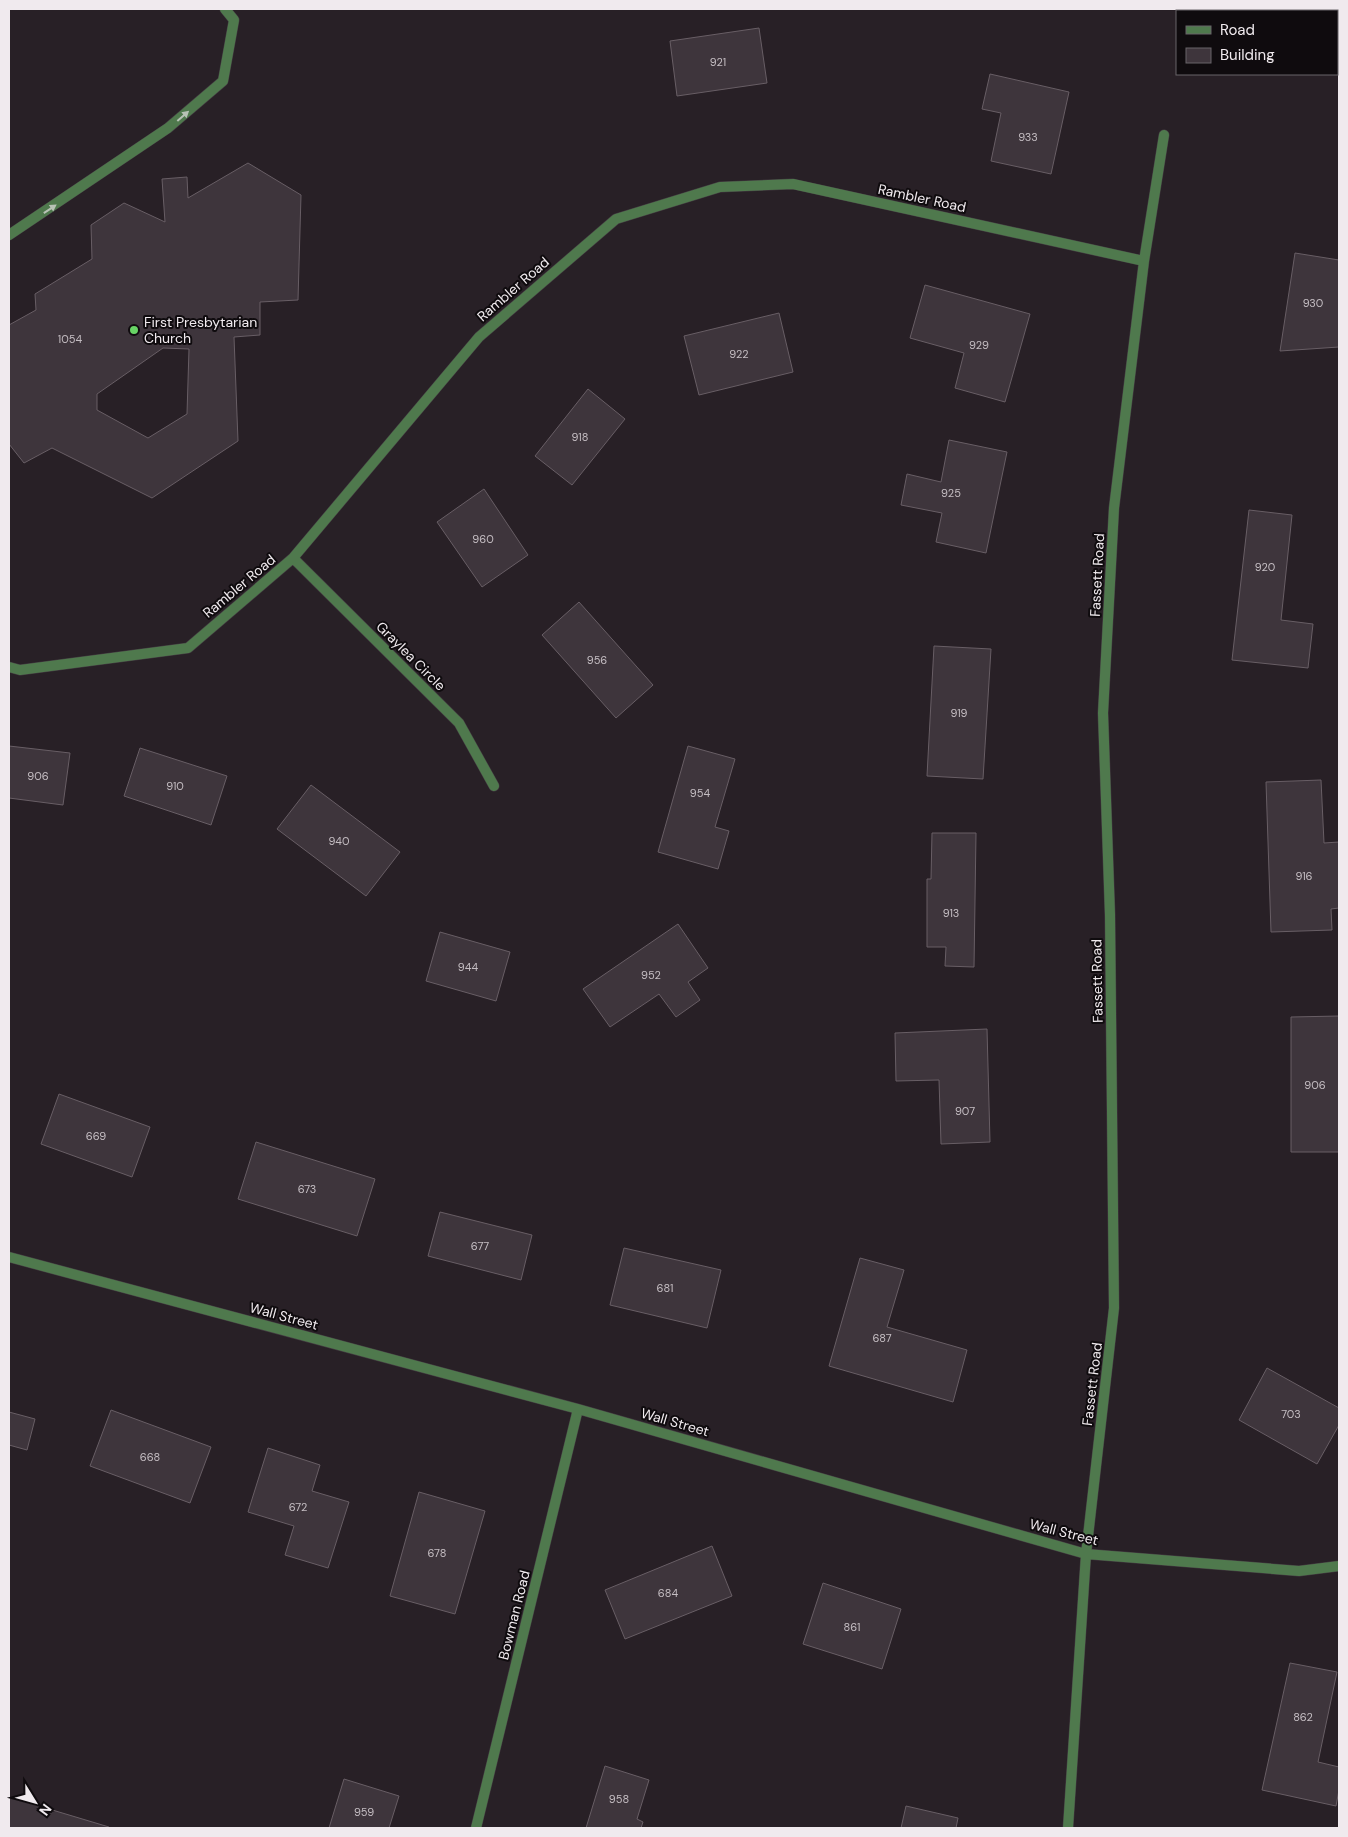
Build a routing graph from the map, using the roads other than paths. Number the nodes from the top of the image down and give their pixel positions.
1 (225, 9) edge
2 (1164, 135) dead end
3 (9, 235) edge
4 (1144, 261) junction
5 (293, 558) junction
6 (9, 667) edge
7 (494, 786) dead end
8 (9, 1257) edge
9 (578, 1409) junction
10 (1086, 1554) junction
11 (1339, 1566) edge
12 (476, 1828) edge
13 (1068, 1828) edge

3 -> 1 street
2 - 4 street, Fassett Road
4 - 5 street, Rambler Road
4 - 10 street, Fassett Road
5 - 6 street, Rambler Road
5 - 7 street, Graylea Circle
8 - 9 street, Wall Street
9 - 10 street, Wall Street
9 - 12 street, Bowman Road
10 - 11 street, Wall Street
10 - 13 street, Fassett Road

